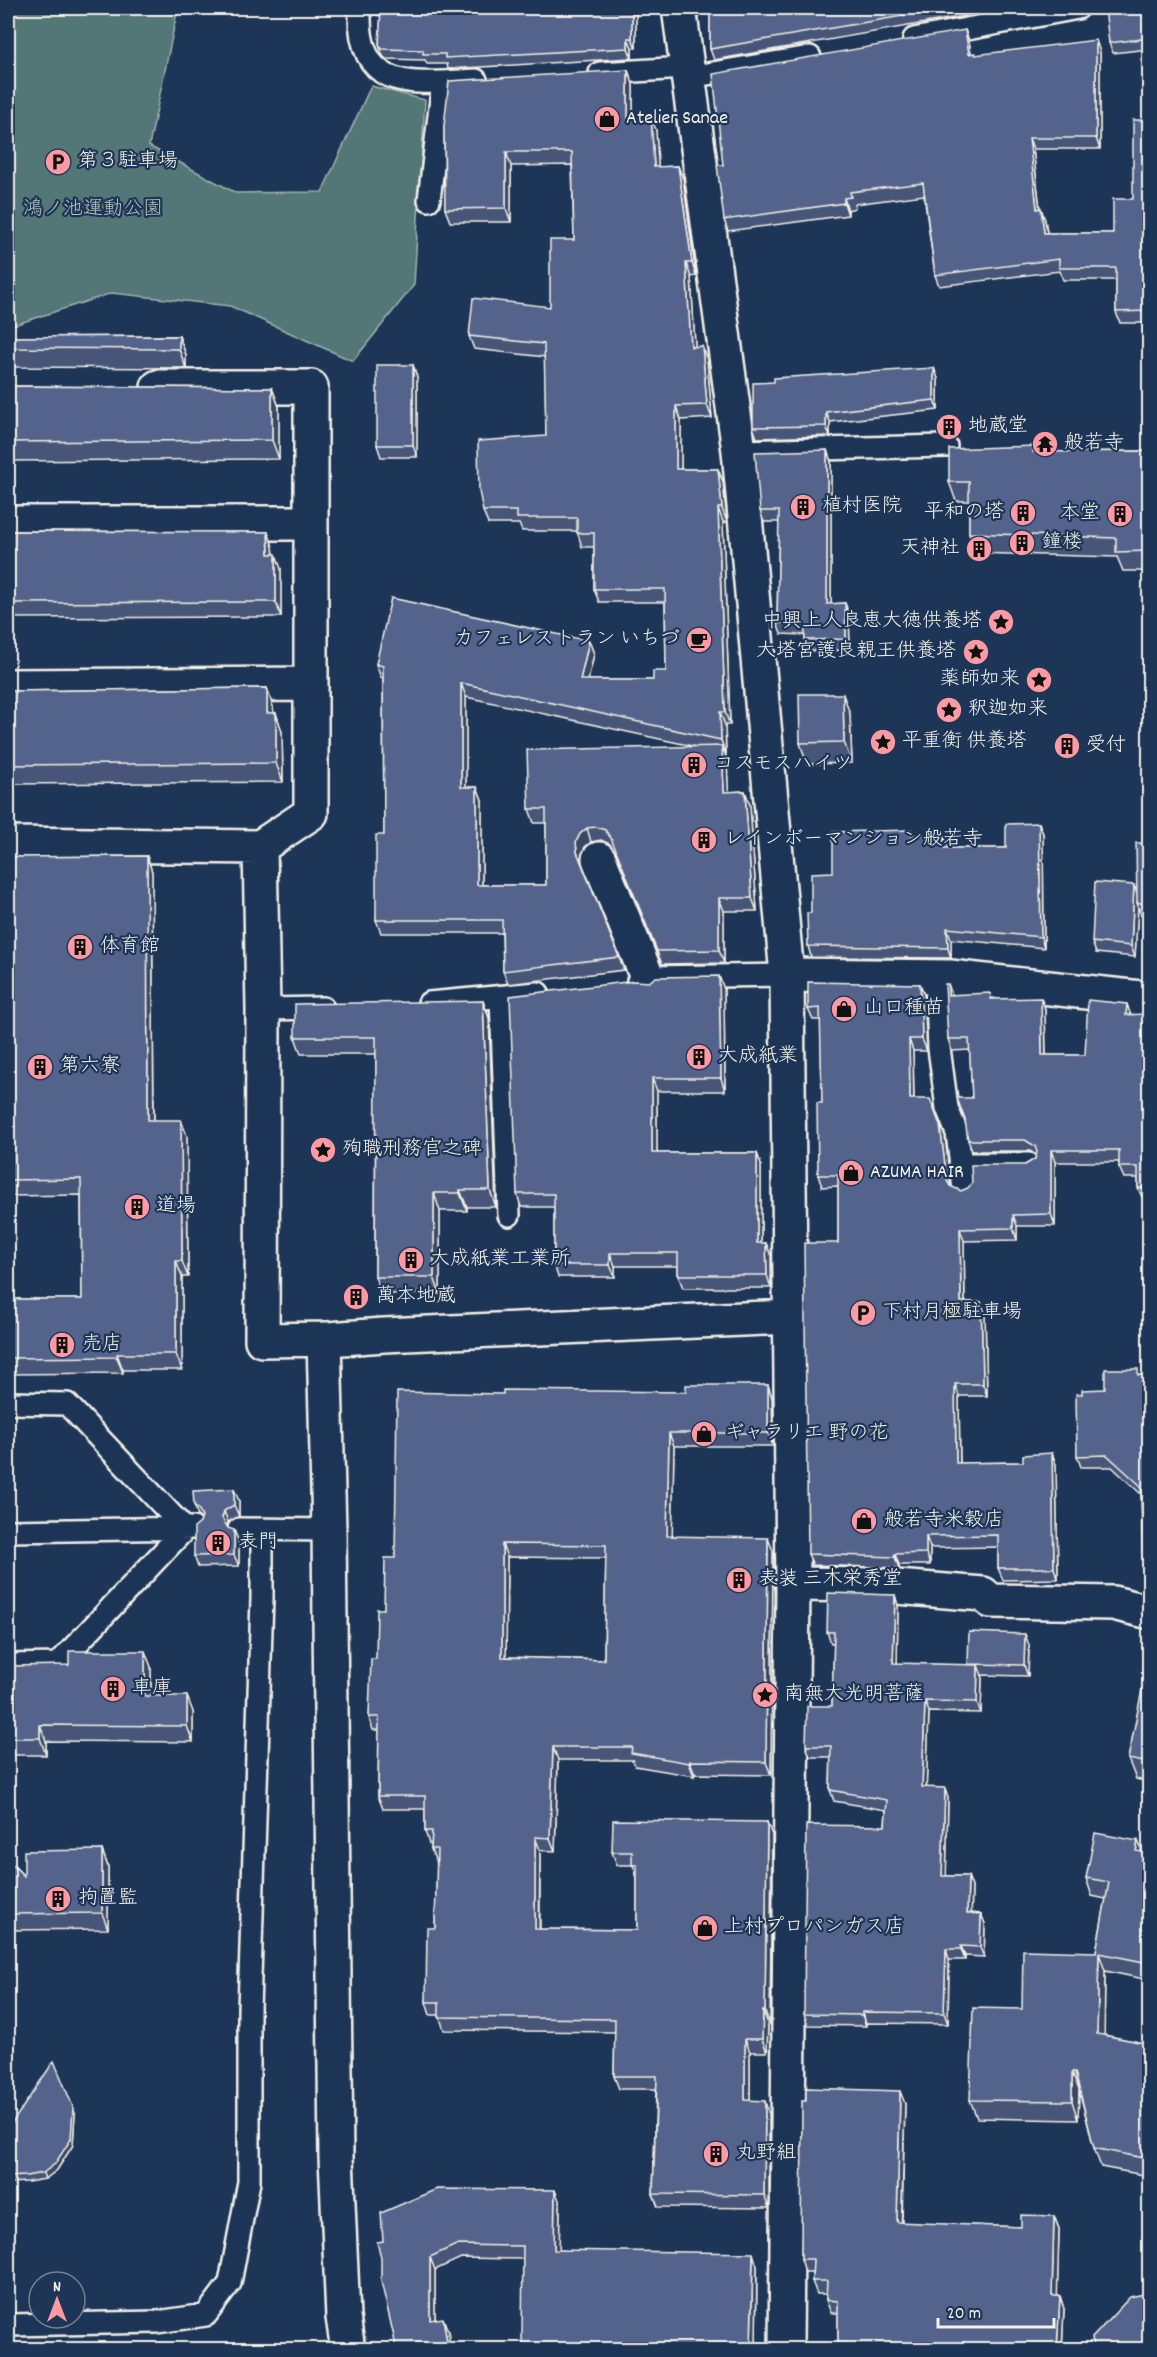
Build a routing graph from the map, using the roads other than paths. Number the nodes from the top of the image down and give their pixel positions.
1 (360, 8) edge
2 (679, 8) edge
3 (1078, 8) edge
4 (895, 42) edge
5 (825, 55) edge
6 (687, 72) junction
7 (582, 74) edge
8 (501, 79) edge
9 (443, 82) junction
10 (429, 200) dead end
11 (124, 387) edge
12 (946, 446) dead end
13 (739, 451) junction
14 (8, 523) edge
15 (311, 523) junction
16 (311, 684) junction
17 (8, 686) edge
18 (8, 844) edge
19 (260, 847) junction
20 (600, 859) dead end
21 (787, 975) junction
22 (647, 977) junction
23 (936, 977) junction
24 (616, 984) edge
25 (558, 991) edge
26 (501, 998) junction
27 (1149, 999) edge
28 (405, 1005) edge
29 (346, 1007) edge
30 (263, 1009) junction
31 (960, 1164) junction
32 (1029, 1164) edge
33 (964, 1190) edge
34 (509, 1215) dead end
35 (790, 1317) junction
36 (324, 1340) junction
37 (8, 1403) edge
38 (192, 1528) junction
39 (239, 1529) dead end
40 (262, 1529) junction
41 (329, 1530) junction
42 (8, 1531) edge
43 (793, 1584) junction
44 (1149, 1612) edge
45 (8, 1665) edge
46 (8, 2325) edge
47 (348, 2349) edge
48 (786, 2349) edge

1 - 9 lane
2 - 6 street
3 - 4 lane
5 - 6 lane
6 - 7 lane
6 - 13 street
8 - 9 lane
9 - 10 lane
11 - 15 street
12 - 13 lane
13 - 21 street
14 - 15 street
15 - 16 street
16 - 17 street
16 - 19 street
18 - 19 street
19 - 30 street
20 - 22 street
21 - 22 lane
21 - 23 street
21 - 35 street
22 - 24 lane
23 - 27 street
23 - 31 lane
25 - 26 lane
26 - 28 lane
26 - 34 lane
29 - 30 lane
30 - 36 street
31 - 32 lane
31 - 33 lane
35 - 36 street
35 - 43 street
36 - 41 street
37 - 38 lane
38 - 42 lane
38 - 45 lane
39 - 40 lane
40 - 41 lane
40 - 46 lane
41 - 47 street
43 - 44 street
43 - 48 street

